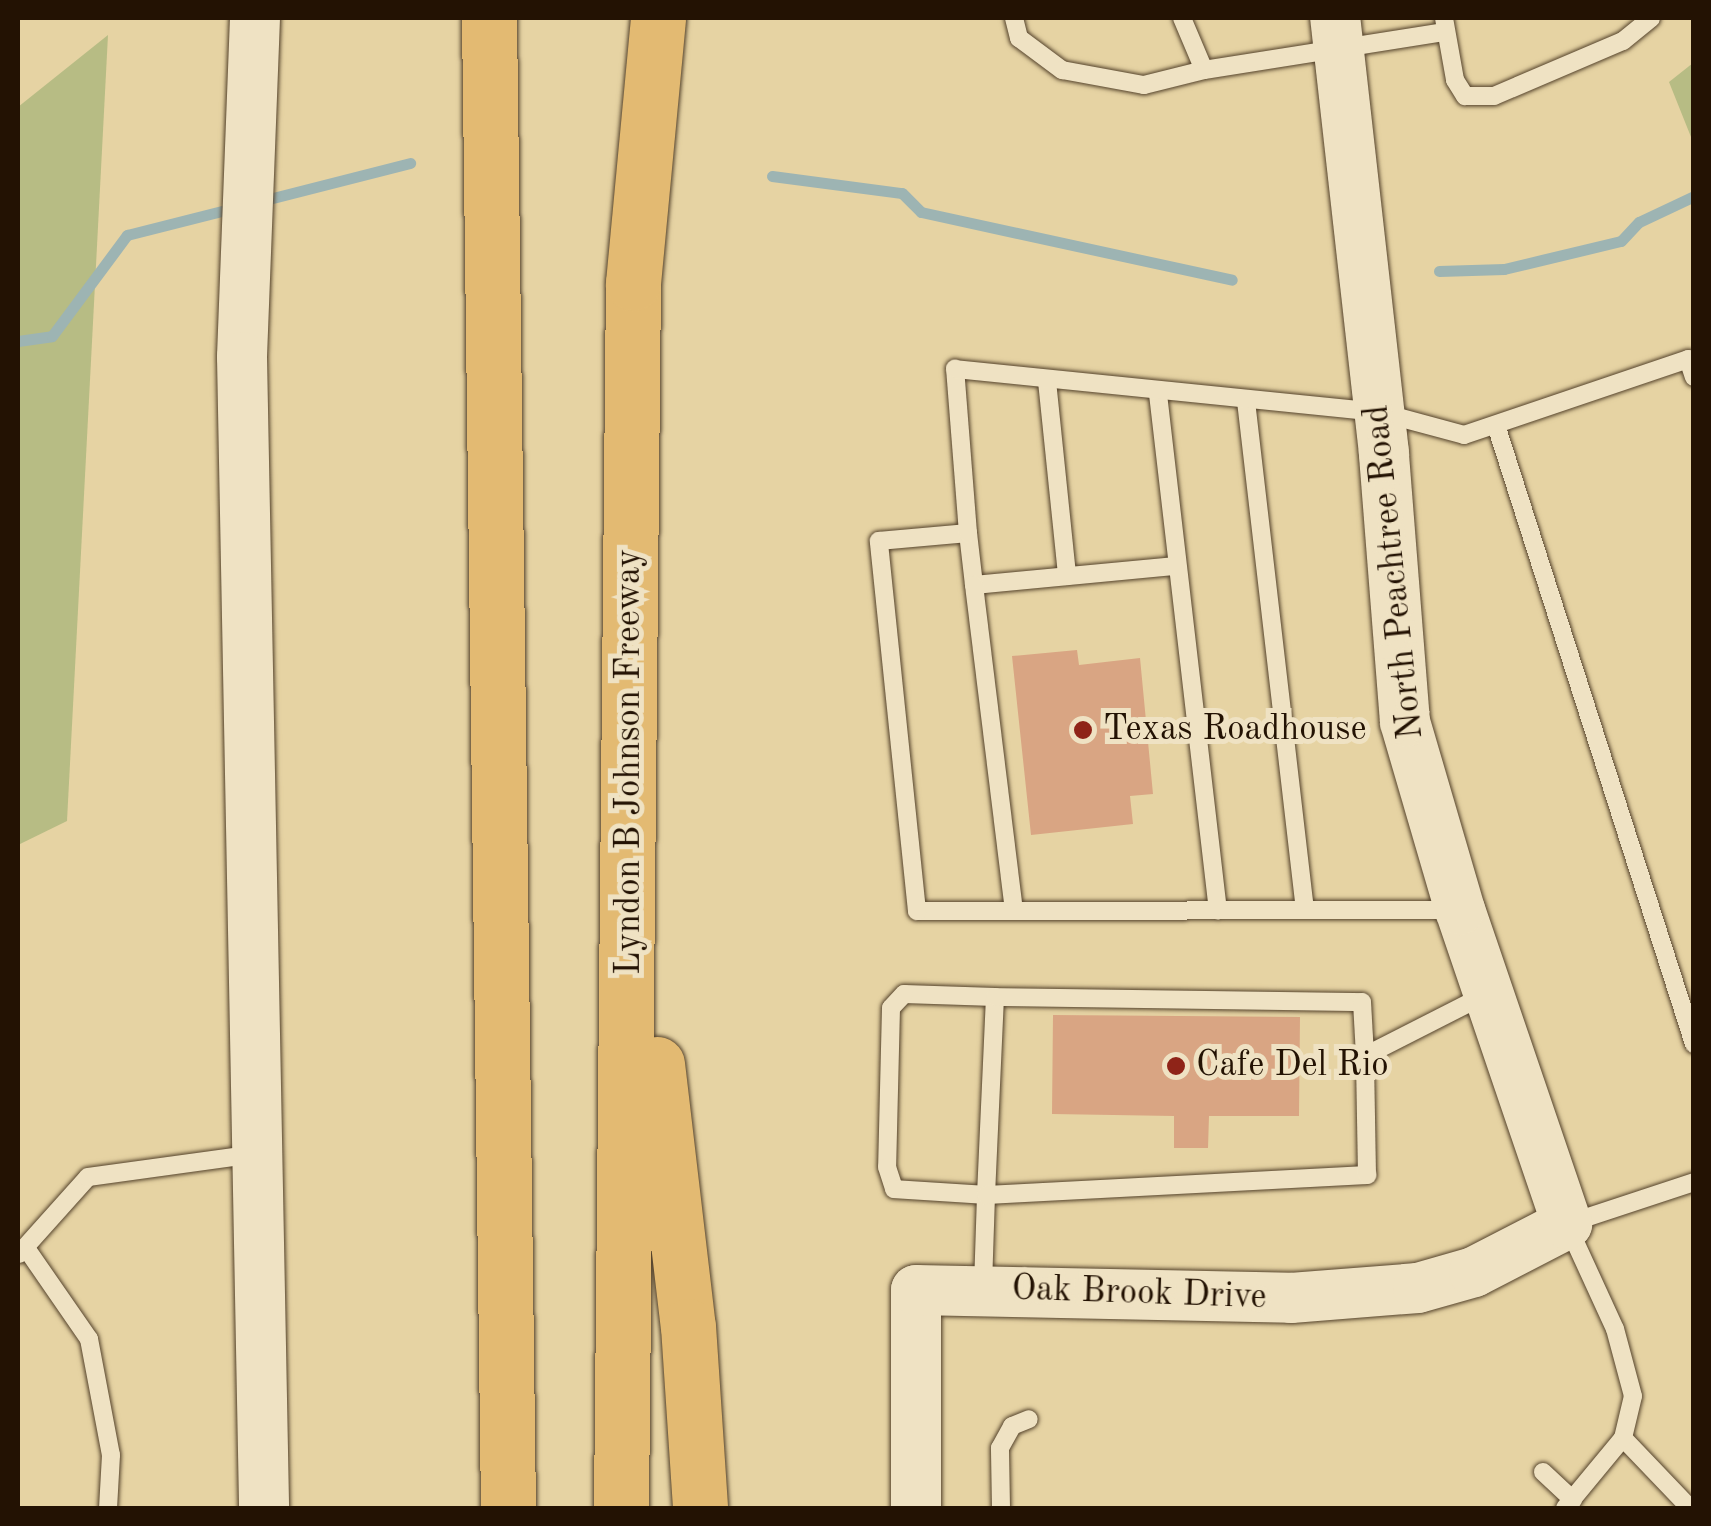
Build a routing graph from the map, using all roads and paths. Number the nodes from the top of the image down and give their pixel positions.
1 (255, 18) edge
2 (454, 18) edge
3 (489, 18) edge
4 (658, 18) edge
5 (684, 18) edge
6 (1014, 18) edge
7 (1182, 18) edge
8 (1651, 18) edge
9 (1445, 25) edge
10 (1337, 33) edge
11 (1204, 70) junction
12 (486, 148) junction
13 (633, 284) junction
14 (1694, 377) edge
15 (1048, 381) junction
16 (1158, 394) junction
17 (1246, 401) junction
18 (1379, 412) junction
19 (1496, 424) junction
20 (968, 532) junction
21 (1176, 566) junction
22 (1067, 576) junction
23 (974, 585) junction
24 (631, 845) junction
25 (1014, 910) junction
26 (1218, 910) junction
27 (1305, 910) junction
28 (1460, 910) junction
29 (1488, 994) junction
30 (995, 997) junction
31 (1694, 1044) edge
32 (1365, 1056) junction
33 (257, 1154) junction
34 (1694, 1182) edge
35 (986, 1194) junction
36 (1567, 1224) junction
37 (22, 1252) edge
38 (983, 1290) junction
39 (1029, 1418) dead end
40 (1623, 1438) junction
41 (1544, 1472) dead end
42 (1569, 1504) edge
43 (108, 1508) edge
44 (264, 1508) edge
45 (508, 1508) edge
46 (621, 1508) edge
47 (700, 1508) edge
48 (916, 1508) edge
49 (1000, 1508) edge
50 (1690, 1508) edge

1 - 33 street
2 - 12 highway
3 - 12 highway
4 - 13 highway, Lyndon B Johnson Freeway
5 - 13 highway
6 - 11 lane
7 - 11 lane
8 - 9 lane
9 - 10 lane
10 - 11 lane
10 - 18 street, North Peachtree Road
12 - 45 highway
13 - 24 highway, Lyndon B Johnson Freeway
14 - 19 lane
15 - 16 lane
15 - 20 lane
15 - 22 lane
16 - 17 lane
16 - 21 lane
17 - 18 lane
17 - 27 lane
18 - 19 lane
18 - 28 street, North Peachtree Road
19 - 31 lane
20 - 23 lane
20 - 25 lane
21 - 22 lane
21 - 26 lane
22 - 23 lane
23 - 25 lane
24 - 46 highway, Lyndon B Johnson Freeway
24 - 47 highway
25 - 26 lane
26 - 27 lane
27 - 28 lane
28 - 29 street, North Peachtree Road
29 - 32 lane
29 - 36 street, North Peachtree Road
30 - 32 lane
30 - 35 lane
30 - 35 lane
32 - 35 lane
33 - 37 lane
33 - 44 street
34 - 36 lane
35 - 38 lane
36 - 38 street, Oak Brook Drive
36 - 40 lane
37 - 43 lane
38 - 48 street, Oak Brook Drive
39 - 49 lane
40 - 42 lane
40 - 50 lane
41 - 42 lane

